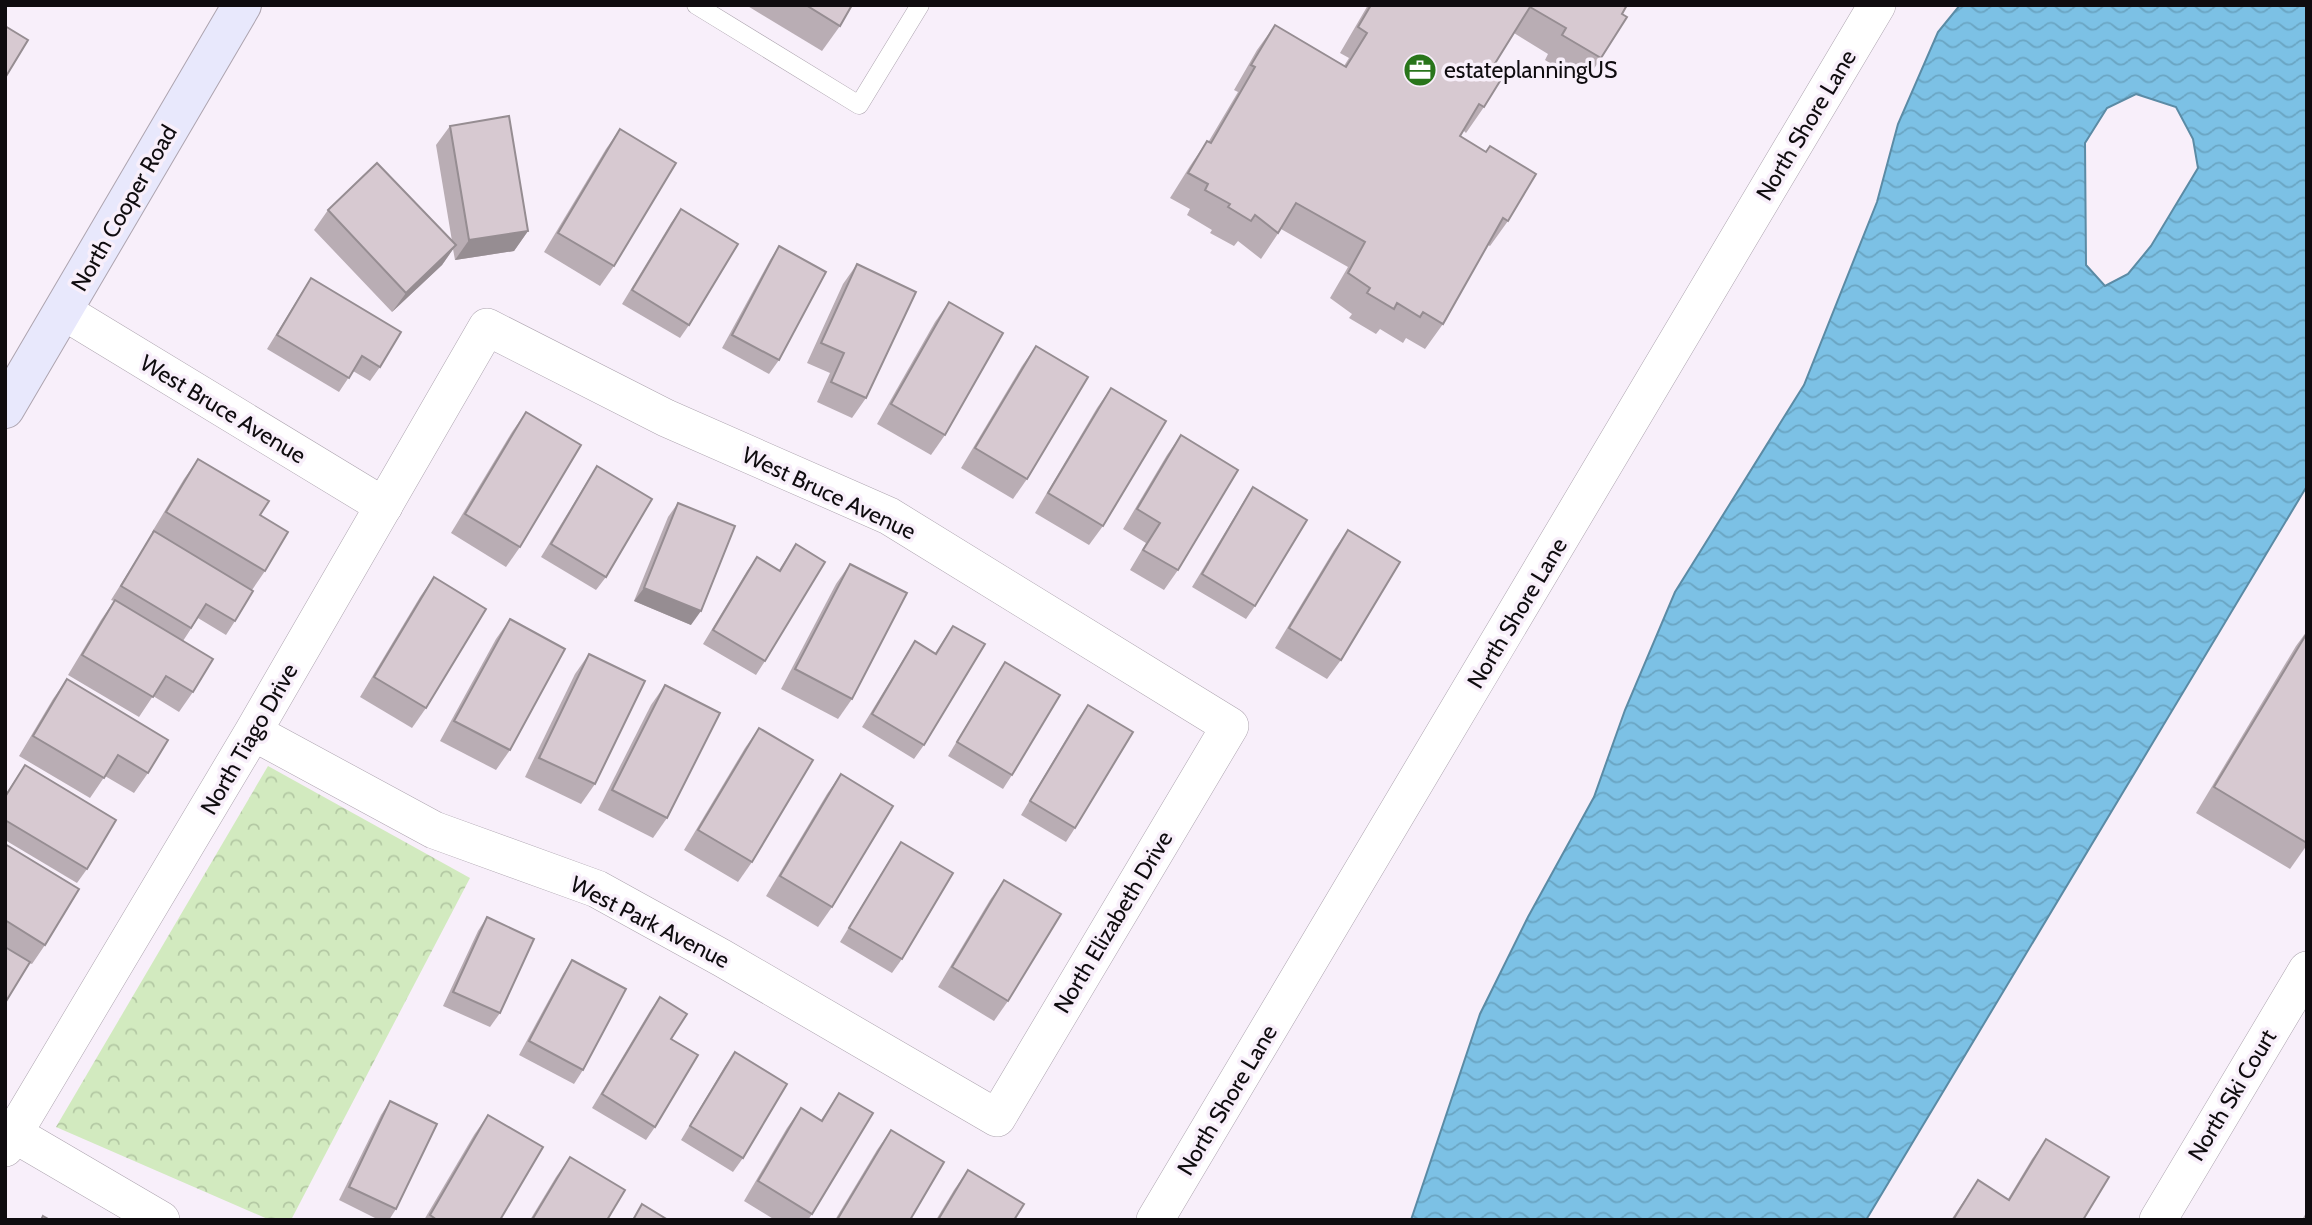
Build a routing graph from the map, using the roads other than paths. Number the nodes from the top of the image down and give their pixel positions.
1 (242, 5) edge
2 (696, 5) edge
3 (920, 5) edge
4 (1877, 5) edge
5 (63, 312) junction
6 (487, 327) joint
7 (5, 409) edge
8 (384, 506) junction
9 (1230, 726) joint
10 (253, 732) junction
11 (2307, 970) edge
12 (996, 1118) joint
13 (9, 1141) edge
14 (161, 1220) edge
15 (1155, 1220) edge
16 (2158, 1220) edge

1 - 5 main road, North Cooper Road
2 - 3 lane
4 - 15 street, North Shore Lane
5 - 7 main road, North Cooper Road
5 - 8 street, West Bruce Avenue
6 - 8 street, North Tiago Drive
6 - 9 street, West Bruce Avenue
8 - 10 street, North Tiago Drive
9 - 12 street, North Elizabeth Drive
10 - 12 street, West Park Avenue
10 - 13 street, North Tiago Drive
11 - 16 street, North Ski Court
13 - 14 street

